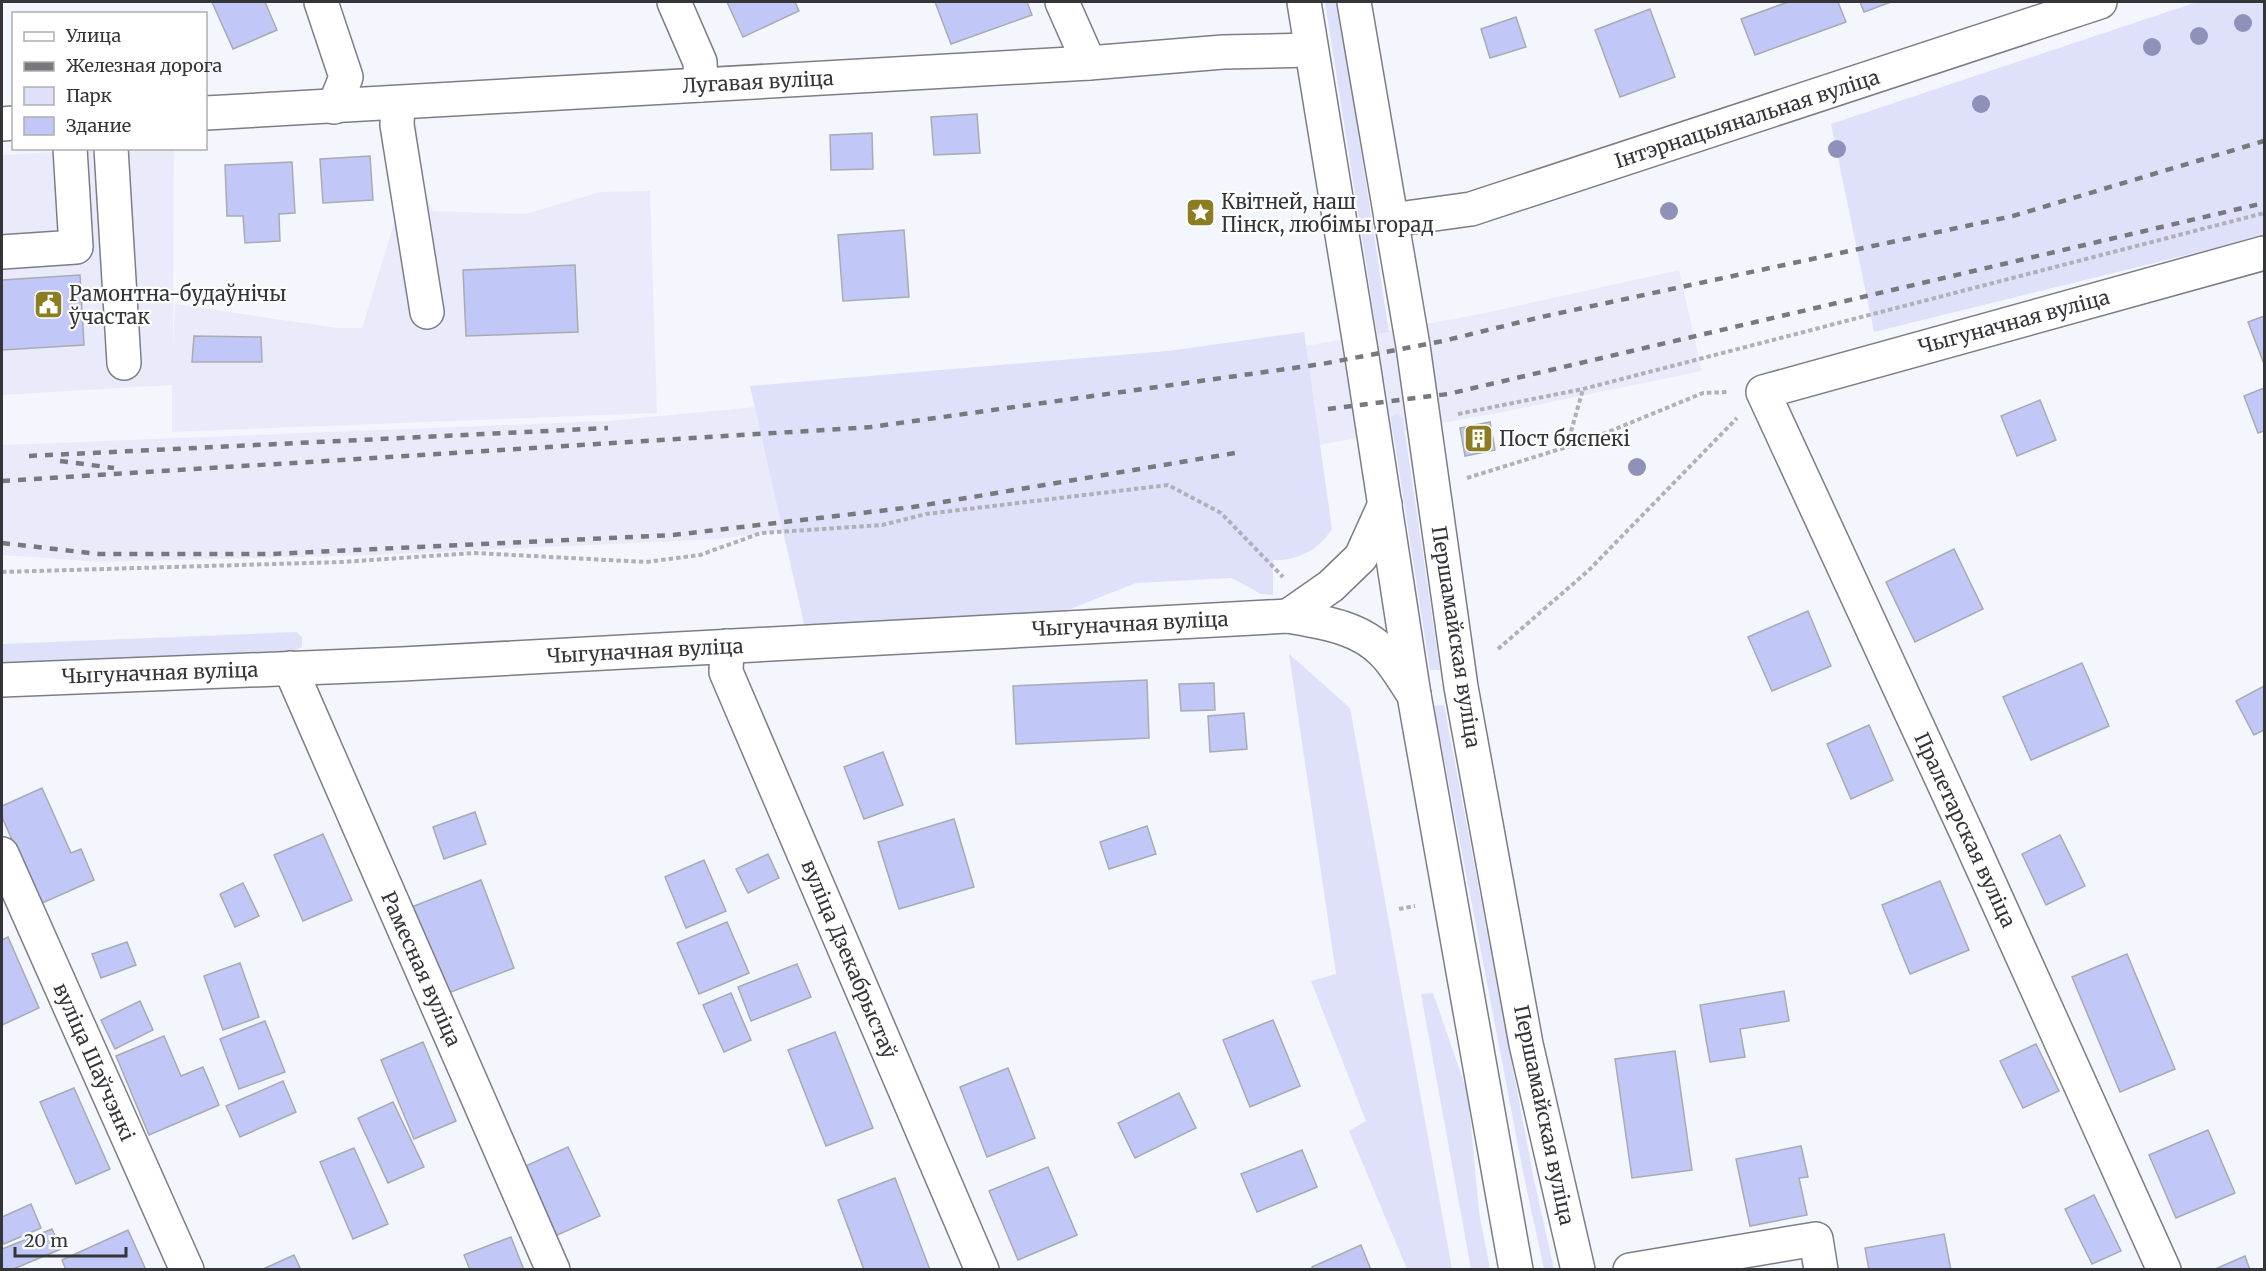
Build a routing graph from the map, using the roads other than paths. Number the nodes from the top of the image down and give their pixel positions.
1 (321, 2) edge
2 (674, 2) edge
3 (1062, 2) edge
4 (1304, 2) edge
5 (1354, 2) edge
6 (2100, 2) edge
7 (2055, 9) edge
8 (1311, 50) junction
9 (1089, 63) junction
10 (701, 86) junction
11 (398, 103) junction
12 (334, 107) junction
13 (207, 113) edge
14 (70, 150) edge
15 (111, 150) edge
16 (1391, 220) junction
17 (2, 252) edge
18 (2265, 253) edge
19 (427, 312) dead end
20 (124, 363) dead end
21 (1763, 392) joint
22 (1385, 504) junction
23 (1288, 616) junction
24 (727, 646) junction
25 (290, 668) junction
26 (2, 680) edge
27 (1414, 695) junction
28 (2, 854) edge
29 (187, 1269) edge
30 (553, 1269) edge
31 (982, 1269) edge
32 (1516, 1269) edge
33 (1578, 1269) edge
34 (1630, 1269) edge
35 (1821, 1269) edge
36 (2164, 1269) edge

1 - 12 street
2 - 10 street
3 - 9 street
4 - 8 street
5 - 16 street, Першамайская вуліца
6 - 7 street, Інтэрнацыянальная вуліца
7 - 16 street, Інтэрнацыянальная вуліца
8 - 9 street, Лугавая вуліца
8 - 22 street
9 - 10 street, Лугавая вуліца
10 - 11 street, Лугавая вуліца
11 - 12 street, Лугавая вуліца
11 - 19 street
12 - 13 street, Лугавая вуліца
14 - 17 street
15 - 20 street
16 - 33 street, Першамайская вуліца
18 - 21 street, Чыгуначная вуліца
21 - 36 street, Пралетарская вуліца
22 - 23 street
22 - 27 street
23 - 24 street, Чыгуначная вуліца
23 - 27 street, Чыгуначная вуліца
24 - 25 street, Чыгуначная вуліца
24 - 31 street, вуліца Дзекабрыстаў
25 - 26 street, Чыгуначная вуліца
25 - 30 street, Рамесная вуліца
27 - 32 street
28 - 29 street, вуліца Шаўчэнкі
34 - 35 street

